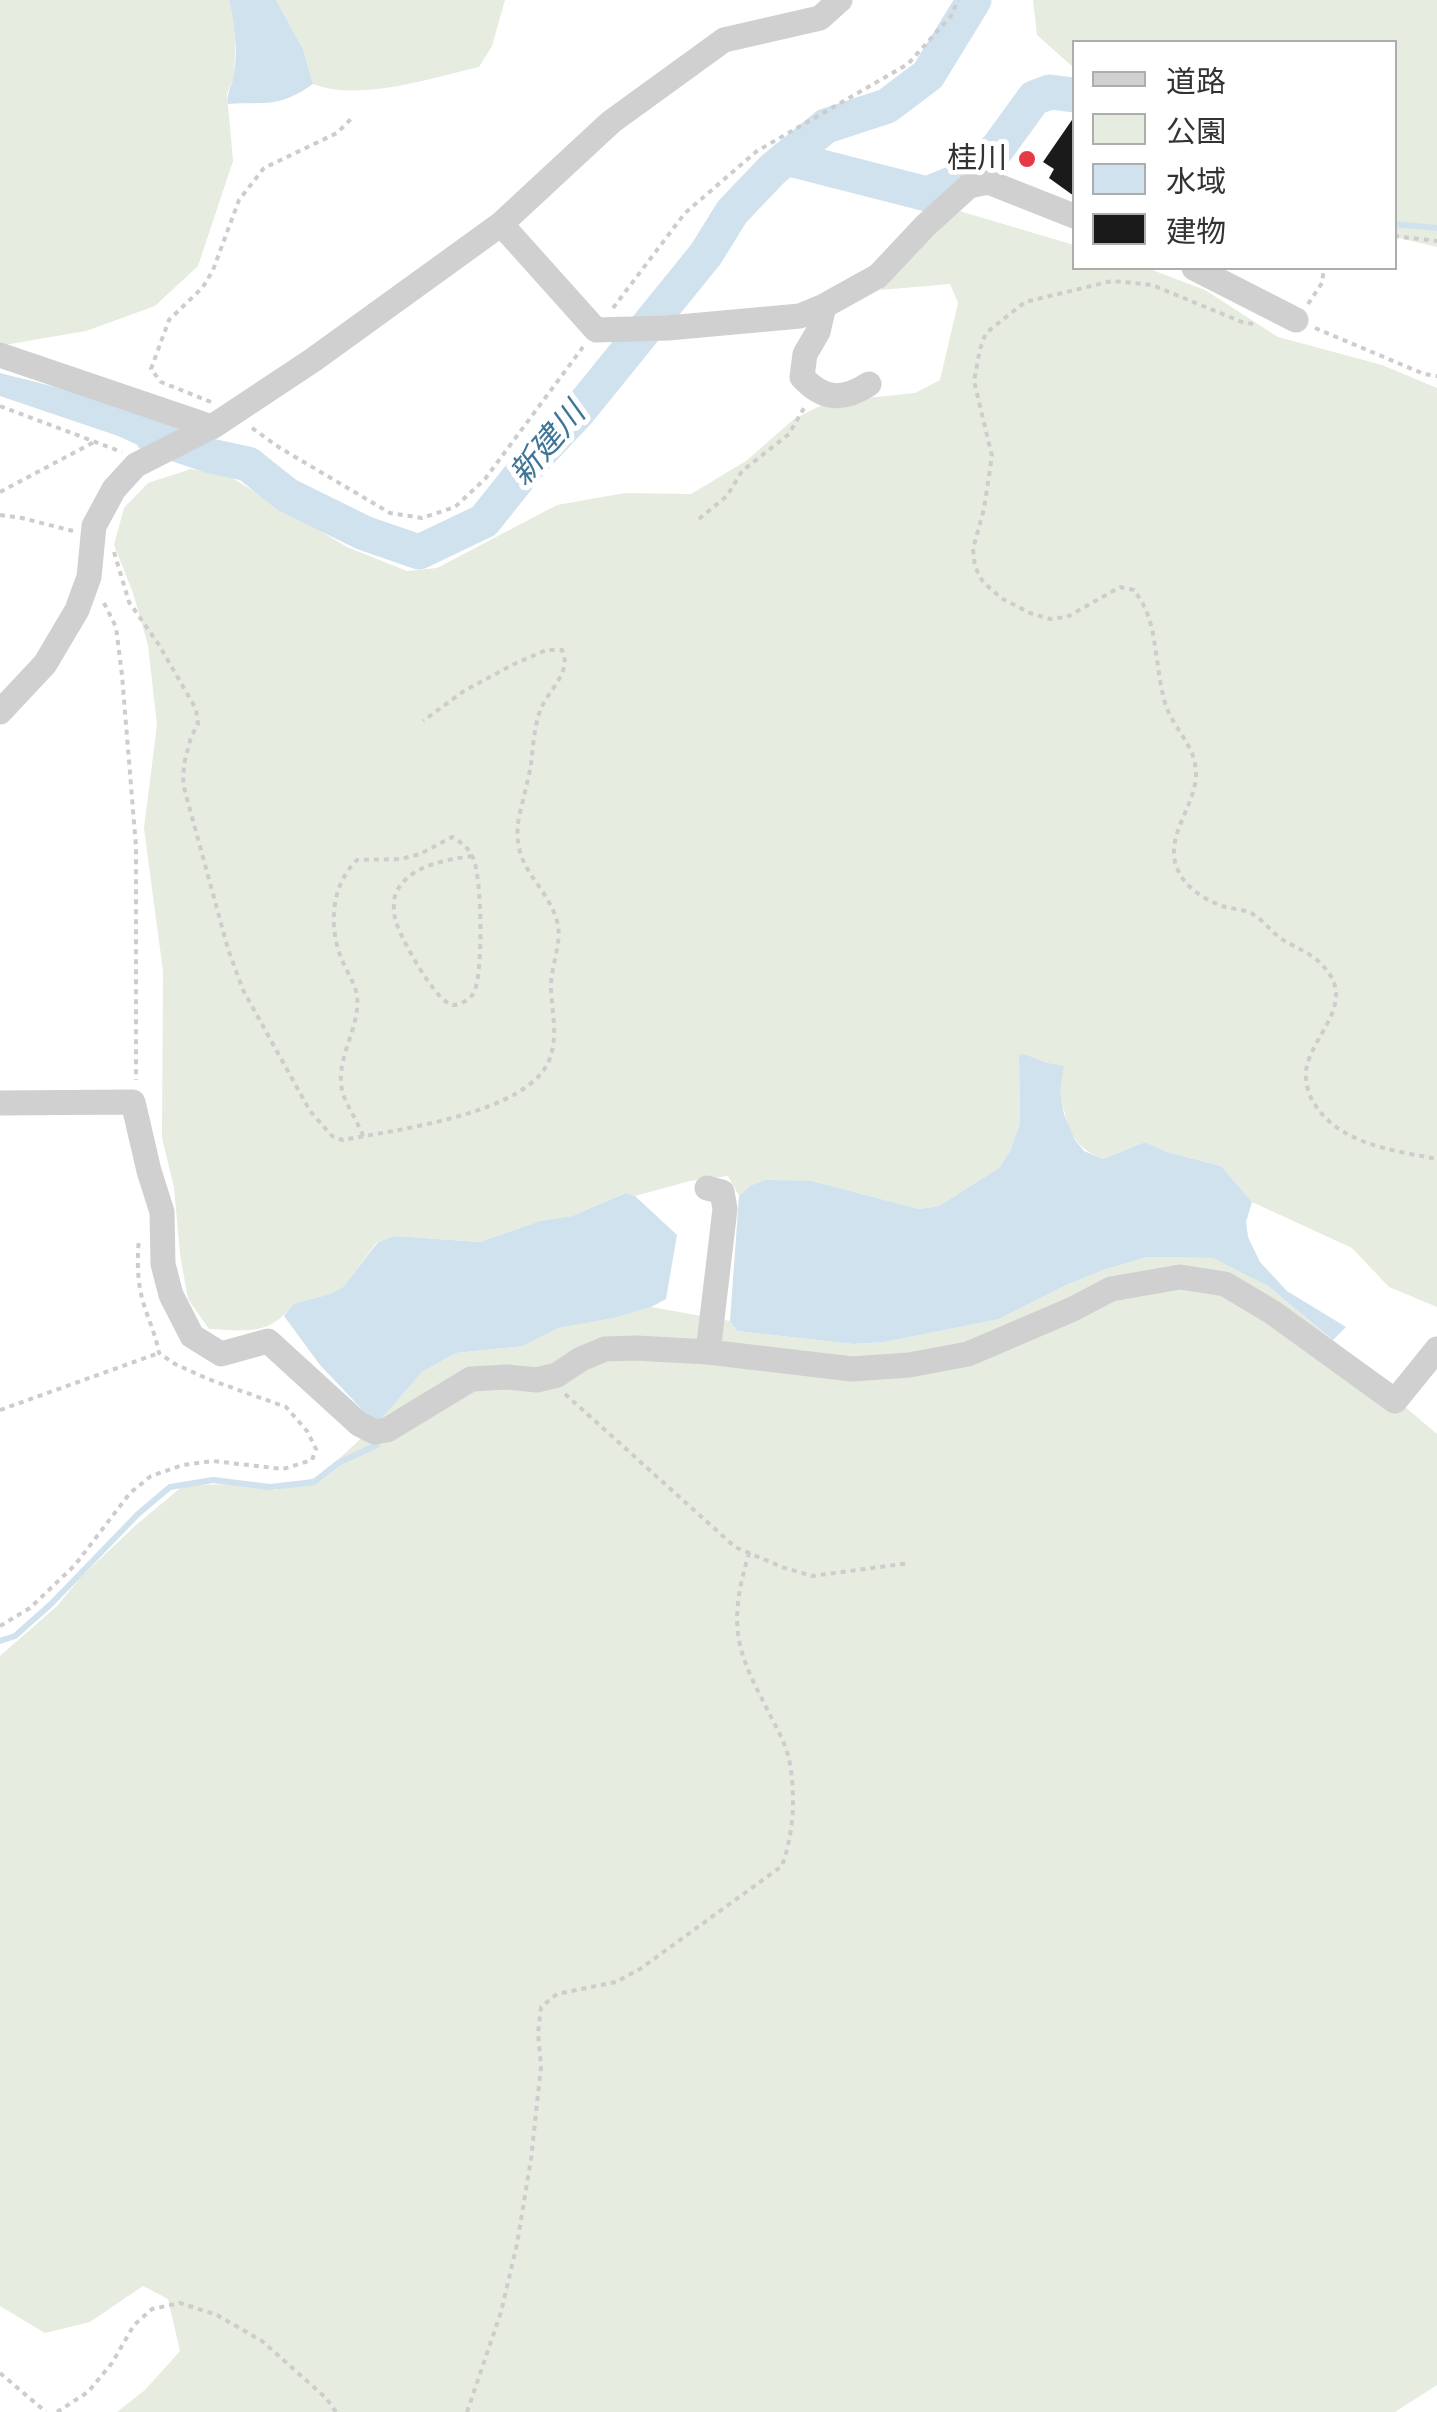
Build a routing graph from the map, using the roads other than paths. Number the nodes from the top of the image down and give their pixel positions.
1 (840, 0) edge
2 (1072, 215) edge
3 (501, 224) junction
4 (1198, 270) edge
5 (824, 306) junction
6 (1296, 320) road end
7 (0, 355) edge
8 (869, 384) dead end
9 (206, 430) junction
10 (0, 712) edge
11 (0, 1103) edge
12 (707, 1188) dead end
13 (1437, 1350) edge
14 (708, 1352) junction

1 - 3 street
2 - 5 street
3 - 5 street
3 - 9 street
4 - 6 street
5 - 8 street
7 - 9 street
9 - 10 street
11 - 14 street
12 - 14 street
13 - 14 street

